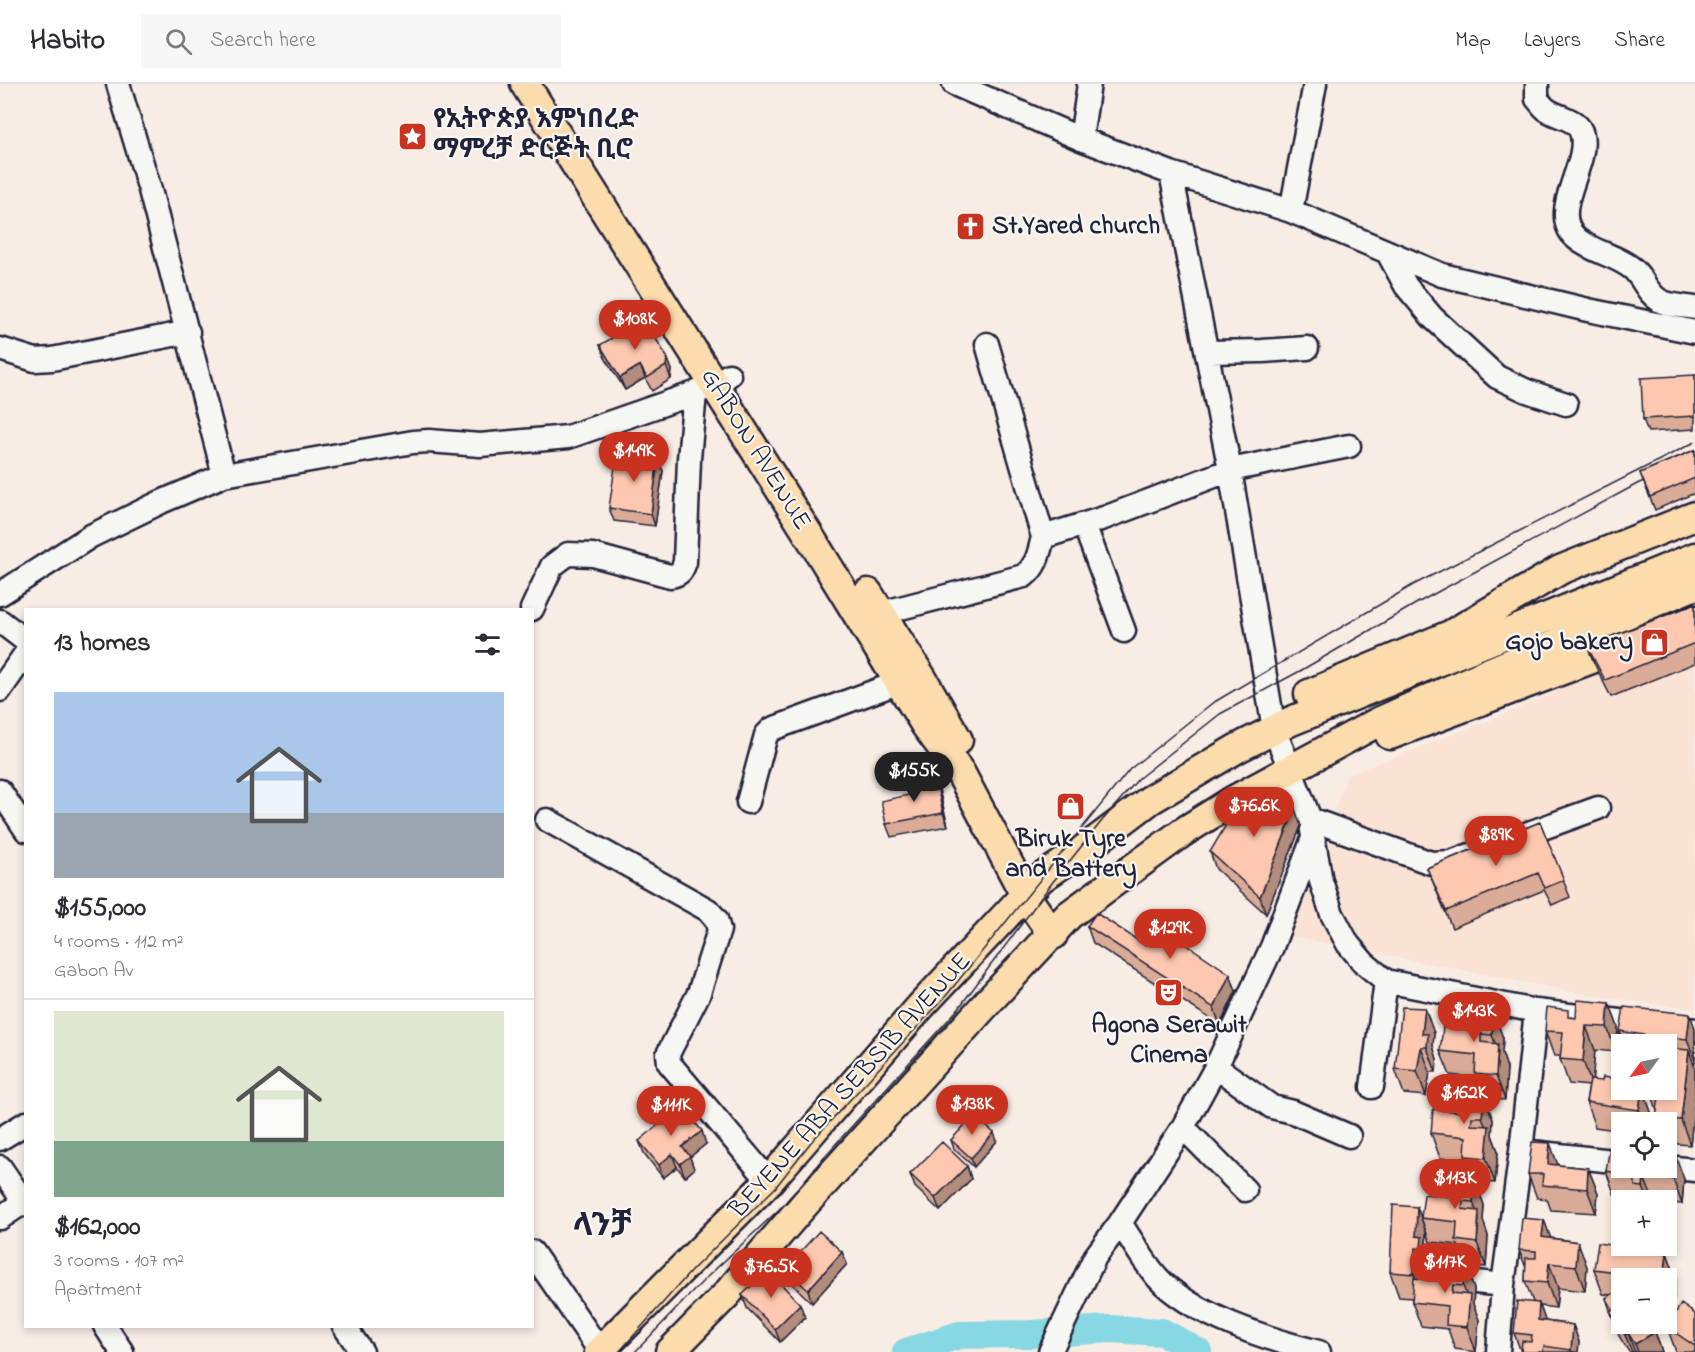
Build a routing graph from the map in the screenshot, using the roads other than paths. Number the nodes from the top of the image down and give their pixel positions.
1 (118, 84) edge
2 (525, 84) edge
3 (541, 84) edge
4 (954, 84) edge
5 (1089, 84) edge
6 (1315, 84) edge
7 (1537, 84) edge
8 (1081, 139) junction
9 (1171, 173) junction
10 (1291, 211) junction
11 (1388, 253) junction
12 (1695, 308) edge
13 (188, 332) junction
14 (1695, 332) edge
15 (987, 344) dead end
16 (1307, 348) dead end
17 (0, 349) edge
18 (1207, 352) junction
19 (713, 385) junction
20 (1566, 405) dead end
21 (1349, 446) dead end
22 (1230, 470) junction
23 (224, 475) junction
24 (1695, 516) edge
25 (1084, 524) junction
26 (1695, 529) edge
27 (1043, 537) junction
28 (1695, 557) edge
29 (1695, 585) edge
30 (0, 594) edge
31 (1695, 605) edge
32 (532, 608) edge
33 (881, 613) junction
34 (1695, 620) edge
35 (0, 621) edge
36 (1124, 631) dead end
37 (24, 639) edge
38 (1479, 646) junction
39 (24, 656) edge
40 (906, 673) junction
41 (1478, 677) junction
42 (0, 690) edge
43 (1281, 725) junction
44 (1321, 752) junction
45 (1291, 769) junction
46 (0, 790) edge
47 (748, 802) dead end
48 (1598, 808) dead end
49 (547, 820) dead end
50 (24, 827) edge
51 (1312, 828) junction
52 (1033, 886) junction
53 (1061, 925) junction
54 (954, 972) junction
55 (1386, 981) junction
56 (987, 1003) junction
57 (1536, 1011) junction
58 (1695, 1030) edge
59 (1216, 1067) junction
60 (1372, 1087) dead end
61 (24, 1125) edge
62 (1183, 1127) junction
63 (1349, 1136) dead end
64 (0, 1139) edge
65 (1521, 1151) junction
66 (1611, 1161) edge
67 (0, 1167) edge
68 (1677, 1168) edge
69 (1695, 1170) edge
70 (769, 1180) junction
71 (1245, 1190) dead end
72 (24, 1203) edge
73 (24, 1205) edge
74 (0, 1218) edge
75 (1120, 1223) junction
76 (534, 1255) edge
77 (1439, 1278) edge
78 (1503, 1285) junction
79 (106, 1328) edge
80 (345, 1328) edge
81 (122, 1352) edge
82 (362, 1352) edge
83 (599, 1352) edge
84 (670, 1352) edge
85 (1050, 1352) edge
86 (1319, 1352) edge
87 (1498, 1352) edge

1 - 13 street
2 - 19 main road, GABON AVENUE
3 - 19 main road, GABON AVENUE
4 - 8 street
5 - 8 street
6 - 10 street
7 - 12 street
8 - 9 street
9 - 10 street
9 - 18 street
10 - 11 street
11 - 14 street
11 - 20 street
13 - 17 street
13 - 23 street
15 - 27 street
16 - 18 street
18 - 22 street
19 - 23 street
19 - 32 street
19 - 33 main road, GABON AVENUE
19 - 40 main road, GABON AVENUE
21 - 22 street
22 - 25 street
22 - 43 street
23 - 30 street
24 - 43 main road
25 - 27 street
25 - 36 street
26 - 38 main road
27 - 33 street
28 - 38 main road, BEYENE ABA SEBSIB AVENUE
29 - 41 main road
31 - 41 main road
33 - 40 main road, GABON AVENUE
34 - 44 main road
35 - 37 street
38 - 43 main road, BEYENE ABA SEBSIB AVENUE
39 - 42 street
40 - 47 street
40 - 52 main road
40 - 52 main road, GABON AVENUE
41 - 44 main road
43 - 45 street
43 - 52 main road, BEYENE ABA SEBSIB AVENUE
44 - 45 main road, BEYENE ABA SEBSIB AVENUE
45 - 51 street
45 - 53 main road, BEYENE ABA SEBSIB AVENUE
46 - 50 street
48 - 51 street
49 - 70 street
51 - 55 street
51 - 59 street
52 - 53 main road
52 - 54 main road, BEYENE ABA SEBSIB AVENUE
53 - 56 main road, BEYENE ABA SEBSIB AVENUE
54 - 56 main road
54 - 70 main road, BEYENE ABA SEBSIB AVENUE
55 - 57 street
55 - 60 street
56 - 84 main road, BEYENE ABA SEBSIB AVENUE
57 - 58 street
57 - 65 street
59 - 62 street
59 - 63 street
61 - 64 street
62 - 71 street
62 - 75 street
65 - 66 street
65 - 78 street
67 - 72 street
68 - 69 street
70 - 83 main road, BEYENE ABA SEBSIB AVENUE
73 - 74 street
75 - 85 street
75 - 86 street
76 - 83 street
77 - 78 street
78 - 87 street
79 - 81 street
80 - 82 street

